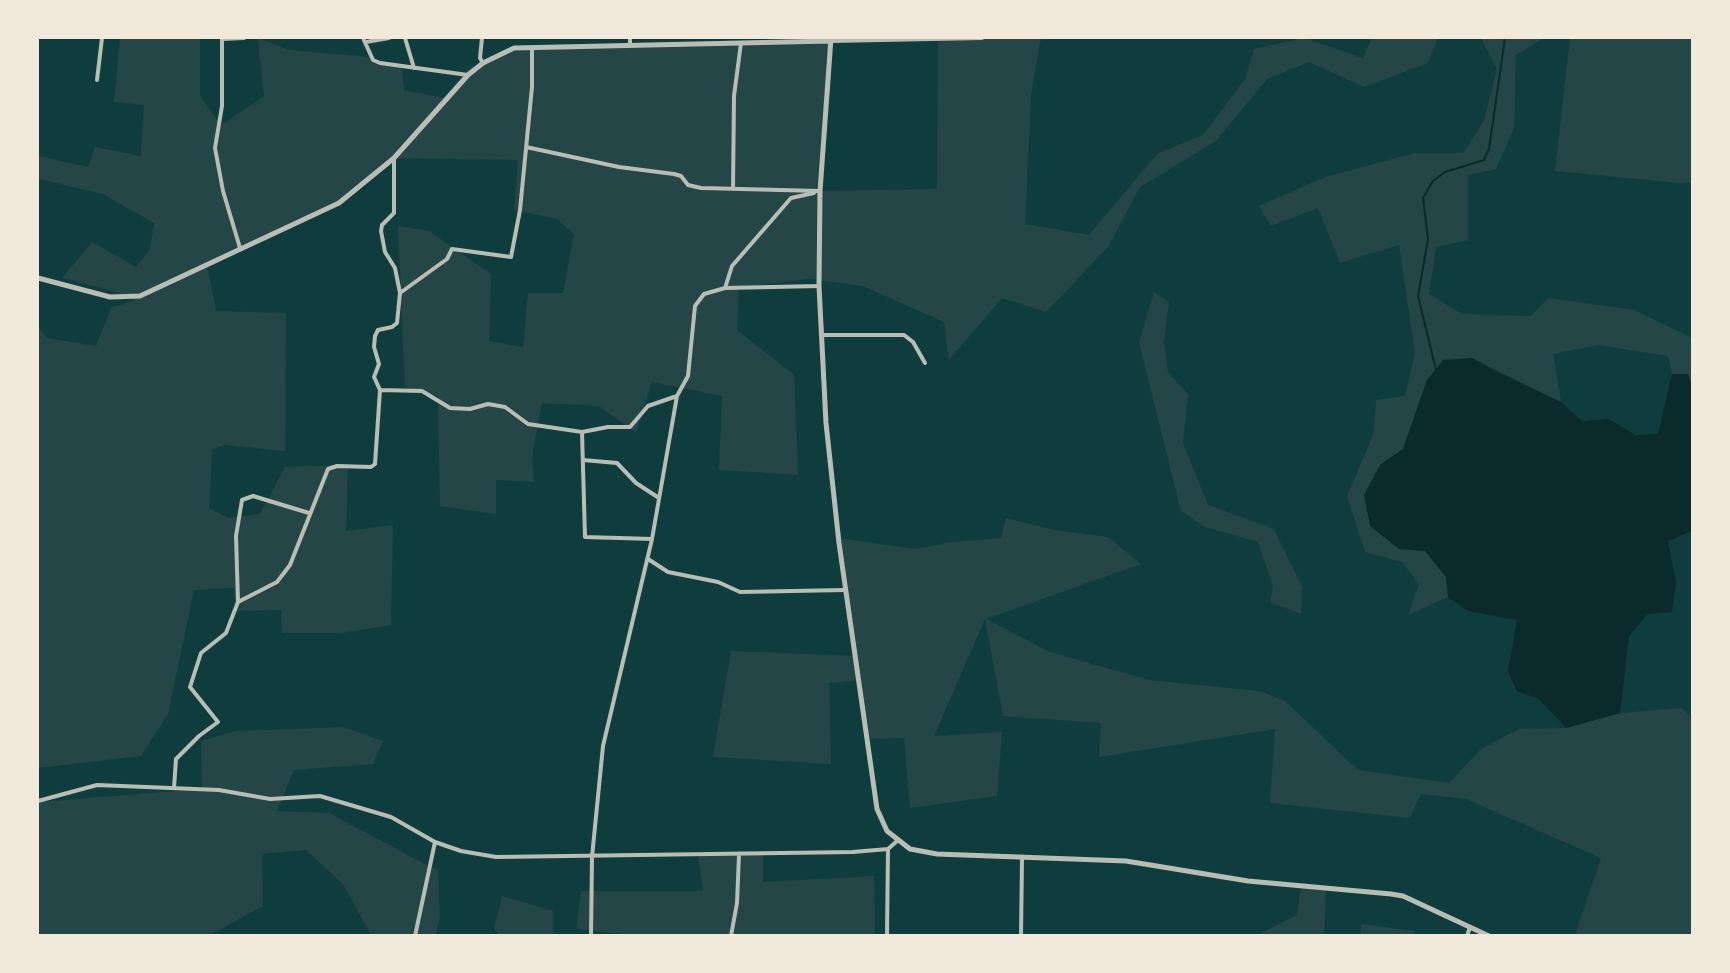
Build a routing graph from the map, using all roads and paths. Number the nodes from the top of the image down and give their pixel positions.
1 (102, 38) edge
2 (222, 38) edge
3 (244, 38) edge
4 (389, 38) edge
5 (405, 38) edge
6 (482, 38) edge
7 (630, 38) edge
8 (982, 38) edge
9 (831, 39) edge
10 (364, 40) edge
11 (742, 41) junction
12 (630, 45) junction
13 (531, 48) junction
14 (483, 63) junction
15 (414, 68) junction
16 (468, 75) junction
17 (97, 80) dead end
18 (526, 147) junction
19 (394, 158) junction
20 (734, 189) junction
21 (820, 191) junction
22 (240, 248) junction
23 (38, 278) edge
24 (819, 286) junction
25 (725, 288) junction
26 (400, 293) junction
27 (822, 335) junction
28 (925, 363) dead end
29 (381, 390) junction
30 (677, 396) junction
31 (582, 432) junction
32 (583, 460) junction
33 (659, 498) junction
34 (309, 513) junction
35 (652, 539) junction
36 (648, 560) junction
37 (846, 590) junction
38 (238, 603) junction
39 (174, 788) junction
40 (38, 801) edge
41 (435, 842) junction
42 (897, 842) junction
43 (888, 849) junction
44 (739, 855) junction
45 (592, 857) junction
46 (1022, 858) junction
47 (1470, 927) junction
48 (415, 936) edge
49 (591, 936) edge
50 (731, 936) edge
51 (887, 936) edge
52 (1021, 936) edge
53 (1467, 936) edge
54 (1489, 936) edge

1 - 17 street
2 - 3 street
2 - 22 street
4 - 10 street
5 - 15 street
6 - 14 street
7 - 12 street
8 - 9 street
9 - 11 street
9 - 21 street
10 - 15 street
11 - 12 street
11 - 20 street
12 - 13 street
13 - 14 street
13 - 18 street
14 - 16 street
15 - 16 street
16 - 19 street
18 - 20 street
18 - 26 street
19 - 22 street
19 - 26 street
20 - 21 street
21 - 24 street
21 - 25 street
22 - 23 street
24 - 25 street
24 - 27 street
25 - 30 street
26 - 29 street
27 - 28 street
27 - 37 street
29 - 31 street
29 - 34 street
30 - 31 street
30 - 33 street
31 - 32 street
32 - 33 street
32 - 35 street
33 - 35 street
34 - 38 street
34 - 38 street
35 - 36 street
36 - 37 street
36 - 45 street
37 - 42 street
38 - 39 street
39 - 40 street
39 - 41 street
41 - 45 street
41 - 48 street
42 - 43 street
42 - 46 street
43 - 44 street
43 - 51 street
44 - 45 street
44 - 50 street
45 - 49 street
46 - 47 street
46 - 52 street
47 - 53 street
47 - 54 street

